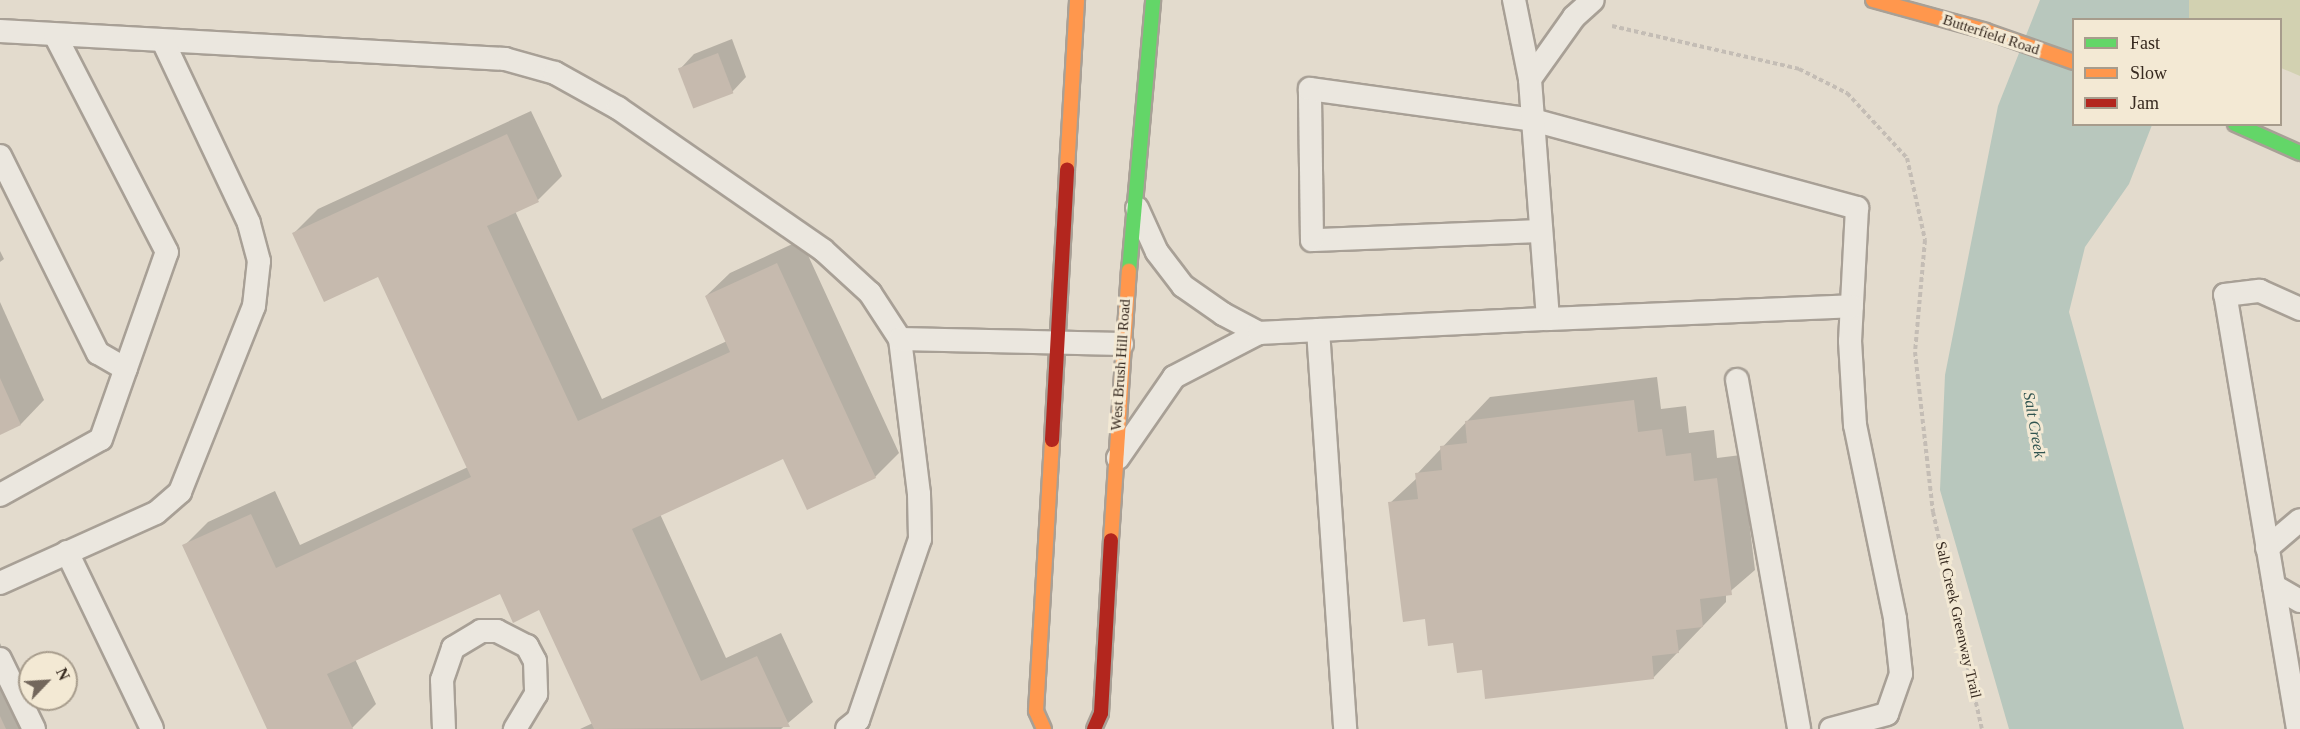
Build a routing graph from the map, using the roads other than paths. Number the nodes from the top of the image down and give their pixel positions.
1 (1077, 0) edge
2 (1153, 0) edge
3 (1514, 0) edge
4 (1593, 0) edge
5 (1873, 0) edge
6 (0, 31) edge
7 (55, 35) junction
8 (163, 41) junction
9 (2072, 62) edge
10 (1530, 79) junction
11 (1533, 120) junction
12 (2239, 126) edge
13 (2300, 153) edge
14 (0, 156) edge
15 (1135, 204) junction
16 (1541, 231) junction
17 (1852, 306) junction
18 (2300, 309) edge
19 (1548, 319) junction
20 (1318, 330) junction
21 (1259, 333) junction
22 (900, 339) junction
23 (1056, 342) junction
24 (1122, 344) junction
25 (126, 369) junction
26 (1737, 380) dead end
27 (1114, 464) junction
28 (0, 495) edge
29 (2300, 520) edge
30 (2267, 548) junction
31 (68, 552) junction
32 (0, 583) edge
33 (2274, 586) junction
34 (2300, 601) edge
35 (0, 659) edge
36 (34, 729) edge
37 (152, 729) edge
38 (444, 729) edge
39 (515, 729) edge
40 (847, 729) edge
41 (1044, 729) edge
42 (1094, 729) edge
43 (1345, 729) edge
44 (1799, 729) edge
45 (1831, 729) edge
46 (2298, 729) edge

1 - 23 main road
2 - 15 main road, West Brush Hill Road
3 - 10 lane
4 - 10 lane
5 - 9 main road, Butterfield Road
6 - 7 lane
7 - 8 lane
7 - 25 lane
8 - 22 lane
8 - 31 lane
10 - 11 lane
11 - 16 lane
11 - 16 lane
11 - 17 lane
12 - 13 main road
14 - 25 lane
15 - 21 lane
15 - 24 main road, West Brush Hill Road
16 - 19 lane
17 - 19 lane
17 - 45 lane
18 - 30 lane
19 - 20 lane
20 - 21 lane
20 - 43 lane
21 - 27 lane
22 - 23 lane
22 - 40 lane
23 - 24 lane
23 - 41 main road
24 - 27 main road, West Brush Hill Road
25 - 28 lane
26 - 44 lane
27 - 42 main road, West Brush Hill Road
29 - 30 lane
30 - 33 lane
31 - 32 lane
31 - 37 lane
33 - 34 lane
33 - 46 lane
35 - 36 lane
38 - 39 lane

